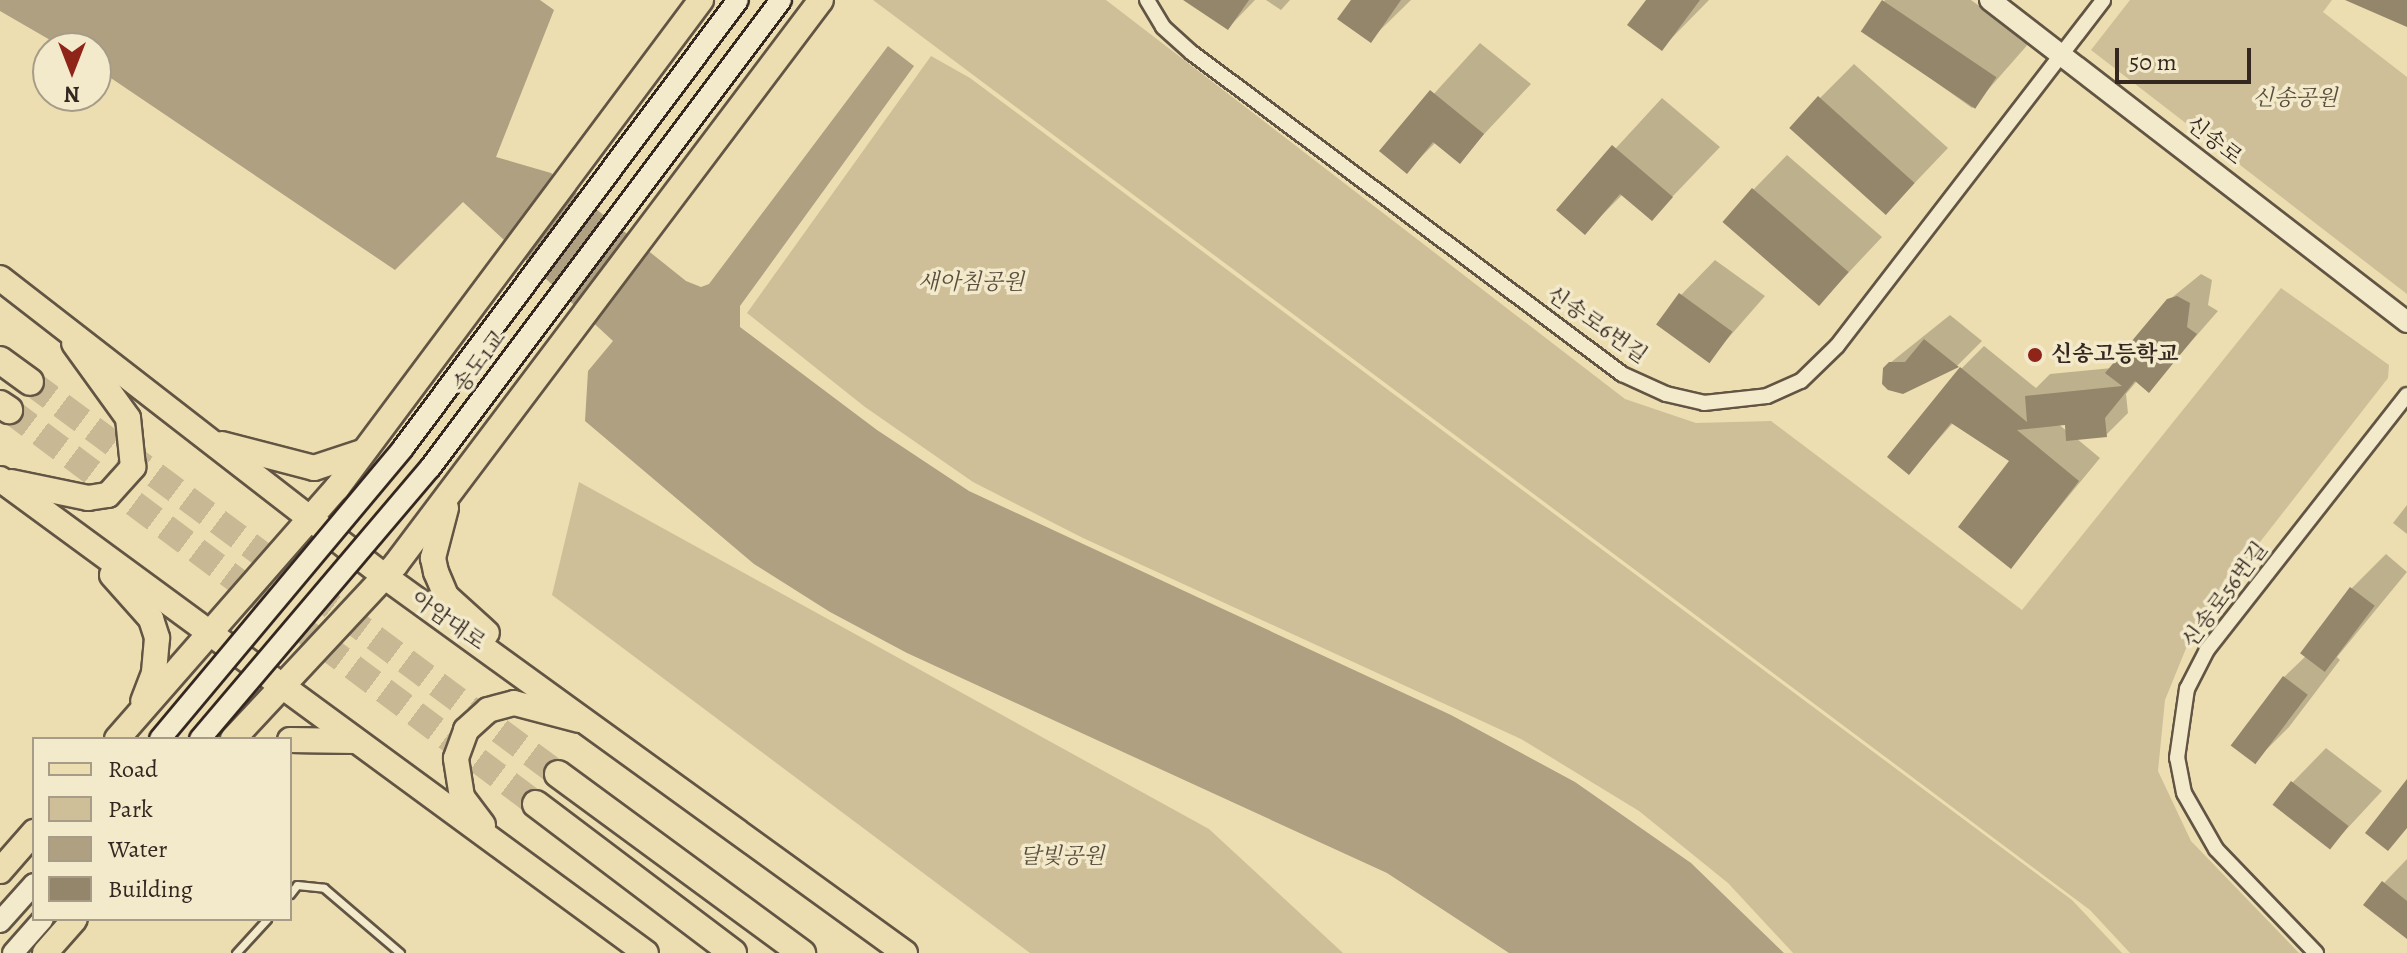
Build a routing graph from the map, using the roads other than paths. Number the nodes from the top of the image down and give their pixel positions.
1 (701, 0) edge
2 (738, 0) edge
3 (781, 0) edge
4 (821, 0) edge
5 (1147, 0) edge
6 (1990, 0) edge
7 (2103, 0) edge
8 (2061, 54) junction
9 (0, 278) edge
10 (2407, 322) edge
11 (68, 331) junction
12 (0, 360) edge
13 (30, 382) tunnel mouth
14 (2407, 395) edge
15 (202, 437) junction
16 (362, 452) junction
17 (468, 467) junction
18 (0, 480) edge
19 (312, 516) junction
20 (85, 543) junction
21 (384, 576) junction
22 (209, 635) junction
23 (280, 687) junction
24 (542, 687) junction
25 (137, 716) junction
26 (592, 724) junction
27 (119, 737) edge
28 (162, 737) edge
29 (202, 737) edge
30 (235, 737) edge
31 (292, 740) edge
32 (355, 741) junction
33 (558, 774) tunnel mouth
34 (536, 804) tunnel mouth
35 (32, 834) edge
36 (500, 847) junction
37 (0, 871) edge
38 (32, 886) edge
39 (292, 891) edge
40 (41, 921) edge
41 (73, 921) edge
42 (265, 921) edge
43 (0, 922) edge
44 (13, 953) edge
45 (45, 953) edge
46 (236, 953) edge
47 (400, 953) edge
48 (646, 953) edge
49 (733, 953) edge
50 (802, 953) edge
51 (905, 953) edge
52 (2316, 953) edge

1 - 16 main road
2 - 28 main road, 송도1교, bridge
3 - 29 main road, 송도1교, bridge
4 - 17 main road
5 - 8 street, 신송로6번길
6 - 8 main road, 신송로
7 - 8 street, 신송로6번길
8 - 10 main road, 신송로
9 - 11 main road, 아암대로
11 - 15 main road, 아암대로
11 - 18 main road
12 - 13 highway
14 - 52 street, 신송로56번길
15 - 16 main road
15 - 19 main road, 아암대로
16 - 19 main road
17 - 21 main road
17 - 24 main road
18 - 20 main road
19 - 21 main road, 아암대로
19 - 22 main road
20 - 22 main road
20 - 25 main road
21 - 23 main road
21 - 24 main road, 아암대로
22 - 23 main road
22 - 25 main road
23 - 30 main road
23 - 32 main road
24 - 26 main road, 아암대로
25 - 27 main road
26 - 36 main road
26 - 51 main road, 아암대로
31 - 32 main road
32 - 36 main road
33 - 50 highway
34 - 49 highway
35 - 37 main road
36 - 48 main road
38 - 43 main road
39 - 47 lane
40 - 44 main road
41 - 45 main road
42 - 46 lane

